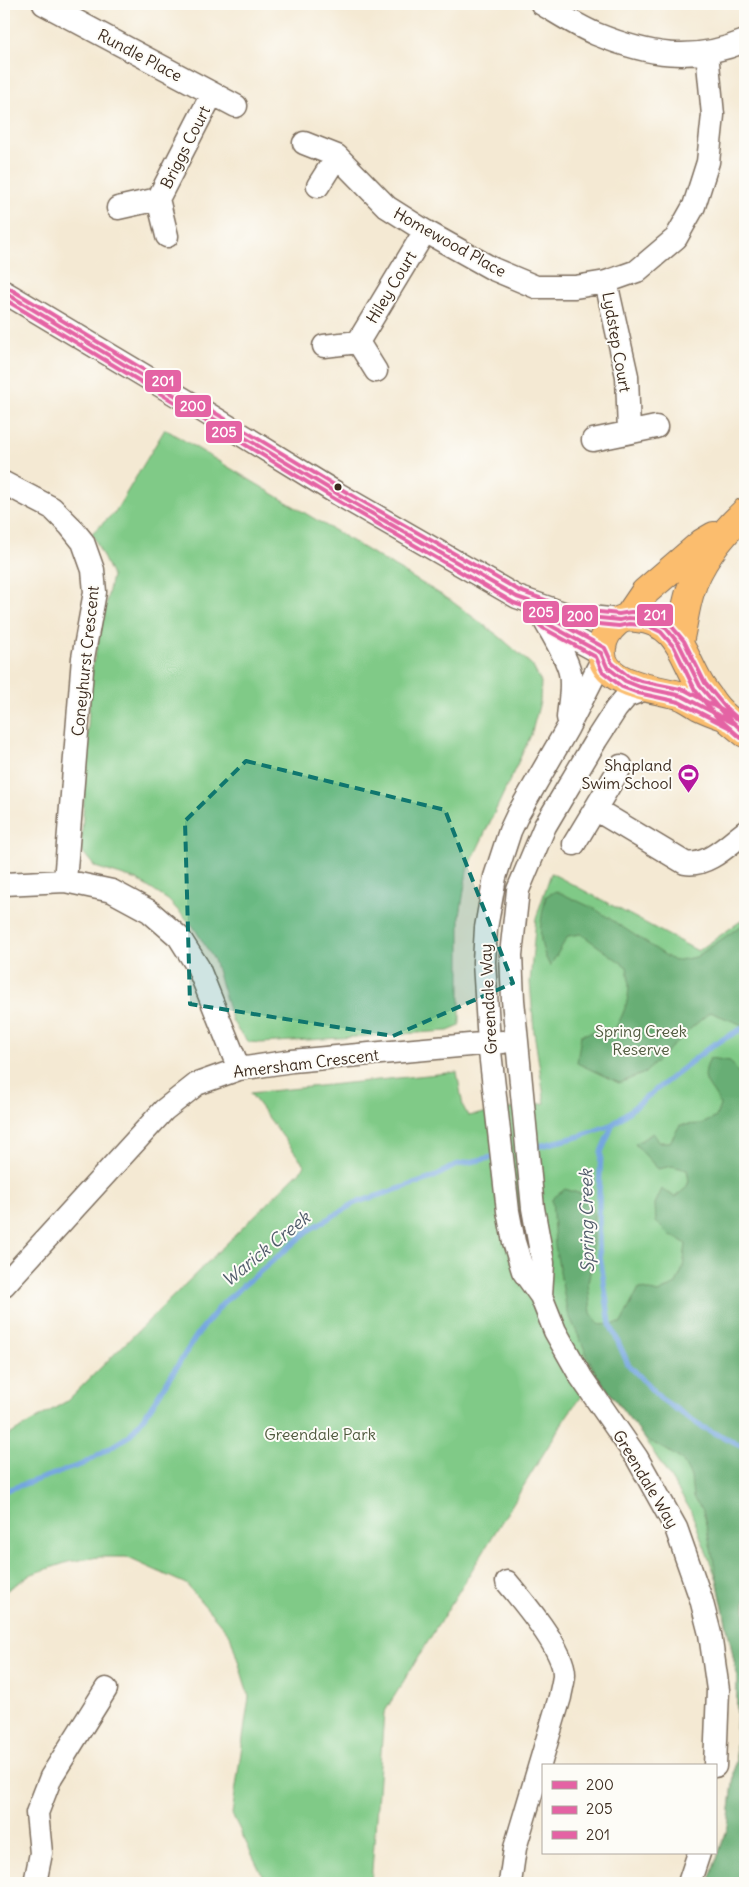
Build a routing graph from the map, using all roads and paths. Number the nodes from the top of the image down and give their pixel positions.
1 (44, 4) edge
2 (542, 4) edge
3 (745, 40) edge
4 (707, 53) junction
5 (212, 94) junction
6 (236, 106) dead end
7 (304, 143) dead end
8 (337, 156) junction
9 (318, 186) dead end
10 (158, 199) junction
11 (118, 208) dead end
12 (425, 231) junction
13 (167, 236) dead end
14 (606, 282) junction
15 (4, 292) edge
16 (358, 342) junction
17 (324, 346) dead end
18 (376, 371) dead end
19 (656, 427) dead end
20 (629, 432) junction
21 (593, 440) dead end
22 (4, 483) edge
23 (739, 518) edge
24 (518, 597) junction
25 (624, 618) junction
26 (546, 622) junction
27 (682, 648) junction
28 (602, 656) junction
29 (654, 690) junction
30 (724, 716) junction
31 (567, 729) junction
32 (745, 733) edge
33 (621, 766) dead end
34 (595, 809) junction
35 (745, 832) edge
36 (574, 844) dead end
37 (65, 881) junction
38 (4, 884) edge
39 (516, 1042) junction
40 (489, 1043) junction
41 (238, 1069) junction
42 (4, 1285) edge
43 (541, 1296) junction
44 (507, 1582) dead end
45 (106, 1689) dead end
46 (715, 1764) edge
47 (699, 1854) edge
48 (35, 1883) edge
49 (510, 1883) edge
50 (689, 1883) edge

1 - 5 street, Rundle Place
2 - 4 street
3 - 4 street
4 - 14 street, Homewood Place
5 - 6 street, Rundle Place
5 - 10 street, Briggs Court
7 - 8 street, Homewood Place
8 - 9 street
8 - 12 street, Homewood Place
10 - 11 street, Briggs Court
10 - 13 street, Briggs Court
12 - 14 street, Homewood Place
12 - 16 street, Hiley Court
14 - 20 street, Lydstep Court
15 - 24 street
16 - 17 street, Hiley Court
16 - 18 street, Hiley Court
19 - 20 street
20 - 21 street
22 - 37 street, Coneyhurst Crescent
23 - 25 main road
23 - 27 main road
24 - 25 street
24 - 26 street
25 - 27 main road
25 - 28 main road
26 - 28 street
26 - 31 street
27 - 29 main road
27 - 30 main road
28 - 29 main road
28 - 31 street, Greendale Way
29 - 30 main road
29 - 39 street, Greendale Way
30 - 32 main road
31 - 40 street, Greendale Way
33 - 34 street
34 - 35 street
34 - 36 street
37 - 38 street
37 - 41 street
39 - 40 street, Amersham Crescent
39 - 43 street, Greendale Way
40 - 41 street, Amersham Crescent
40 - 43 street, Greendale Way
41 - 42 street, Amersham Crescent
43 - 46 street, Greendale Way
44 - 49 street
45 - 48 street
47 - 50 street

